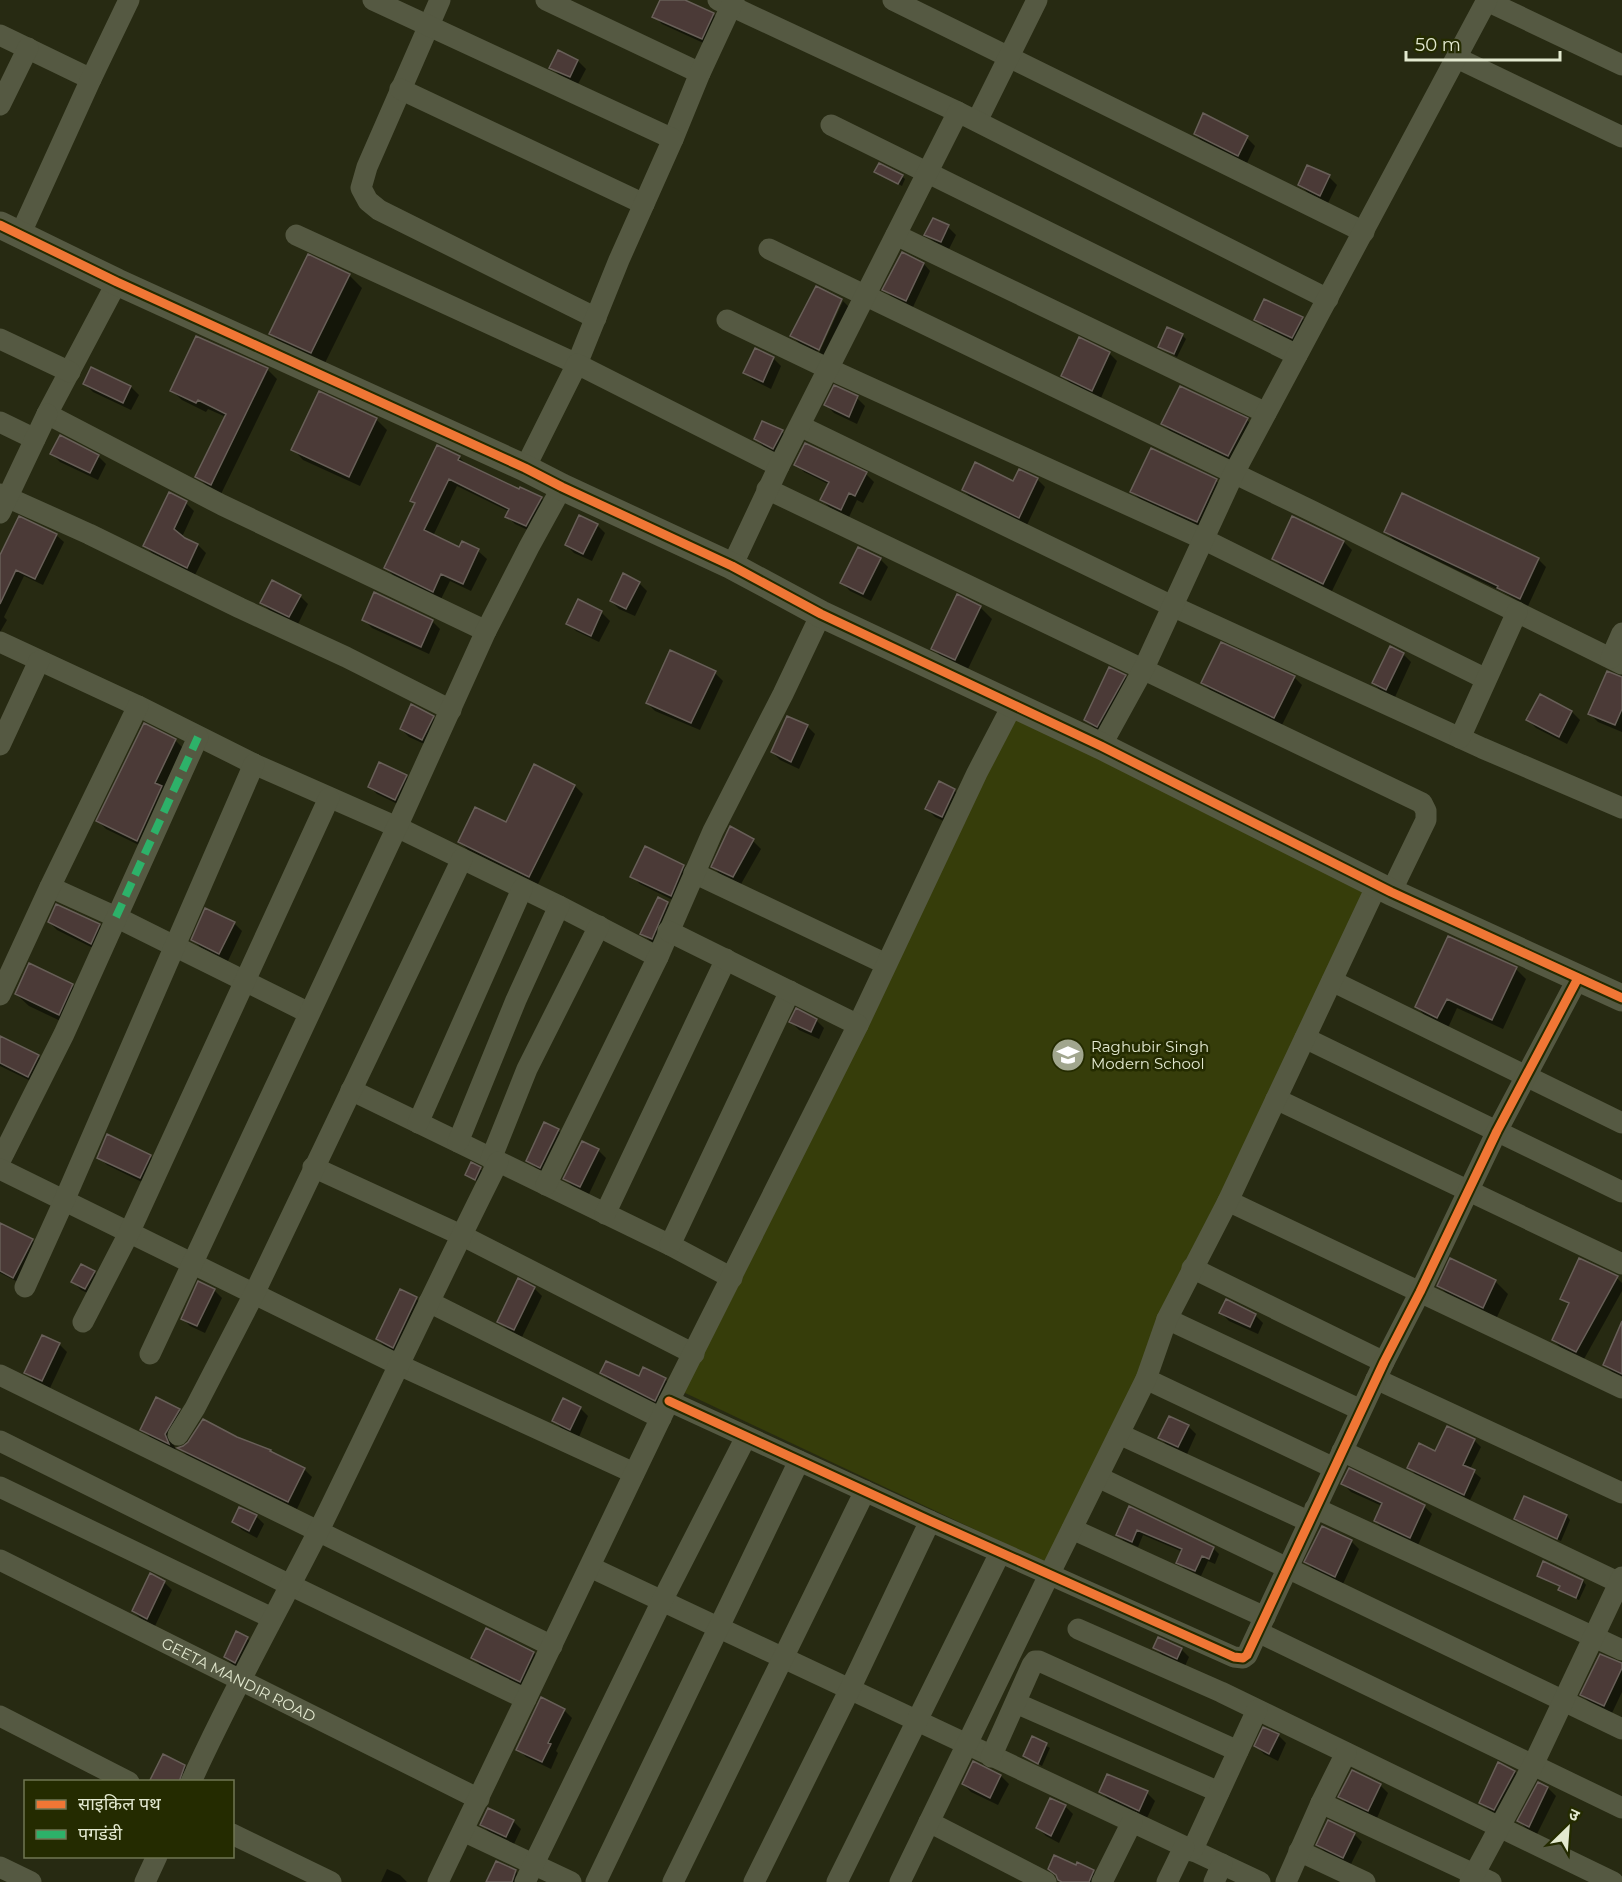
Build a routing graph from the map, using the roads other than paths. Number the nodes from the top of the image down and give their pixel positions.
1 (129, 0) edge
2 (373, 0) edge
3 (440, 0) edge
4 (546, 0) edge
5 (893, 0) edge
6 (1037, 0) edge
7 (1487, 0) edge
8 (728, 2) edge
9 (428, 27) junction
10 (0, 35) edge
11 (28, 48) junction
12 (1009, 57) junction
13 (1457, 58) junction
14 (1622, 65) edge
15 (700, 73) junction
16 (91, 78) junction
17 (400, 89) junction
18 (0, 105) edge
19 (968, 116) junction
20 (831, 125) dead end
21 (1622, 137) edge
22 (673, 139) junction
23 (927, 173) junction
24 (644, 204) junction
25 (10, 230) edge
26 (1364, 232) junction
27 (296, 235) dead end
28 (896, 235) junction
29 (769, 249) dead end
30 (117, 282) junction
31 (864, 296) junction
32 (1328, 299) junction
33 (596, 318) junction
34 (727, 320) dead end
35 (0, 339) edge
36 (1298, 355) junction
37 (577, 364) junction
38 (829, 369) junction
39 (70, 372) junction
40 (1266, 413) junction
41 (47, 414) junction
42 (0, 422) edge
43 (800, 426) junction
44 (35, 439) junction
45 (779, 466) junction
46 (525, 468) junction
47 (1234, 473) junction
48 (562, 487) junction
49 (767, 489) junction
50 (2, 501) edge
51 (1203, 539) junction
52 (732, 566) junction
53 (1172, 606) junction
54 (1517, 612) junction
55 (821, 614) junction
56 (486, 631) junction
57 (1622, 633) edge
58 (0, 642) edge
59 (39, 661) junction
60 (1616, 661) edge
61 (1144, 668) junction
62 (1486, 679) junction
63 (1013, 704) junction
64 (138, 705) junction
65 (451, 710) junction
66 (198, 737) junction
67 (1460, 738) junction
68 (0, 745) edge
69 (1101, 746) junction
70 (254, 764) junction
71 (329, 798) junction
72 (1622, 808) edge
73 (397, 827) junction
74 (462, 859) junction
75 (694, 873) junction
76 (50, 887) junction
77 (522, 889) junction
78 (1384, 889) junction
79 (559, 906) junction
80 (117, 917) junction
81 (598, 926) junction
82 (668, 931) junction
83 (175, 946) junction
84 (658, 957) junction
85 (726, 959) junction
86 (886, 964) junction
87 (1578, 978) junction
88 (1332, 981) junction
89 (245, 982) junction
90 (790, 991) junction
91 (0, 995) edge
92 (1622, 998) edge
93 (309, 1013) junction
94 (858, 1025) junction
95 (1305, 1038) junction
96 (1526, 1076) junction
97 (351, 1090) junction
98 (1276, 1099) junction
99 (418, 1123) junction
100 (1622, 1123) edge
101 (1497, 1131) junction
102 (458, 1143) junction
103 (495, 1160) junction
104 (0, 1161) edge
105 (314, 1167) junction
106 (0, 1169) edge
107 (546, 1185) junction
108 (1469, 1190) junction
109 (1622, 1192) edge
110 (64, 1201) junction
111 (1228, 1201) junction
112 (605, 1214) junction
113 (129, 1233) junction
114 (462, 1235) junction
115 (670, 1245) junction
116 (191, 1263) junction
117 (1622, 1264) edge
118 (1192, 1268) junction
119 (732, 1278) junction
120 (25, 1287) dead end
121 (1420, 1292) junction
122 (254, 1294) junction
123 (429, 1302) junction
124 (1167, 1319) junction
125 (83, 1322) dead end
126 (150, 1354) dead end
127 (694, 1354) junction
128 (399, 1365) junction
129 (1380, 1371) junction
130 (0, 1376) edge
131 (1146, 1379) junction
132 (1622, 1388) edge
133 (665, 1409) junction
134 (1361, 1410) junction
135 (1119, 1434) junction
136 (178, 1435) dead end
137 (746, 1437) junction
138 (0, 1441) edge
139 (1338, 1460) junction
140 (799, 1461) junction
141 (634, 1473) junction
142 (1098, 1477) junction
143 (0, 1487) edge
144 (865, 1491) junction
145 (1622, 1493) edge
146 (1312, 1514) junction
147 (930, 1521) junction
148 (1072, 1529) junction
149 (318, 1530) junction
150 (1000, 1553) junction
151 (0, 1560) edge
152 (590, 1567) junction
153 (1286, 1569) junction
154 (1049, 1575) junction
155 (1621, 1581) edge
156 (290, 1586) junction
157 (662, 1601) junction
158 (272, 1618) junction
159 (1261, 1624) junction
160 (720, 1628) junction
161 (1078, 1629) dead end
162 (1593, 1638) junction
163 (552, 1646) junction
164 (1622, 1650) edge
165 (783, 1658) junction
166 (240, 1679) junction
167 (849, 1691) junction
168 (526, 1699) junction
169 (1563, 1701) junction
170 (1016, 1703) junction
171 (1257, 1710) junction
172 (0, 1716) edge
173 (917, 1722) junction
174 (1622, 1729) edge
175 (967, 1745) junction
176 (1238, 1751) junction
177 (1346, 1753) junction
178 (991, 1757) junction
179 (1533, 1765) junction
180 (125, 1780) edge
181 (192, 1780) edge
182 (1219, 1792) junction
183 (479, 1799) junction
184 (1321, 1803) junction
185 (1622, 1808) edge
186 (929, 1822) junction
187 (1132, 1822) junction
188 (1500, 1828) junction
189 (463, 1831) junction
190 (234, 1835) edge
191 (1188, 1849) junction
192 (1299, 1851) junction
193 (157, 1858) edge
194 (0, 1867) edge
195 (530, 1873) edge
196 (1218, 1873) edge
197 (1023, 1877) edge
198 (1478, 1880) edge
199 (31, 1882) edge
200 (145, 1882) edge
201 (331, 1882) edge
202 (438, 1882) edge
203 (571, 1882) edge
204 (596, 1882) edge
205 (674, 1882) edge
206 (754, 1882) edge
207 (837, 1882) edge
208 (900, 1882) edge
209 (1046, 1882) edge
210 (1102, 1882) edge
211 (1167, 1882) edge
212 (1260, 1882) edge
213 (1286, 1882) edge
214 (1365, 1882) edge
215 (1613, 1882) edge

1 - 16 street
2 - 9 street
3 - 9 street
4 - 15 street
5 - 12 street
6 - 12 street
7 - 13 street
7 - 14 street
8 - 15 street
8 - 19 street
9 - 17 street
9 - 22 street
10 - 11 street
11 - 16 street
11 - 18 street
12 - 19 street
12 - 26 street
13 - 21 street
13 - 26 street
15 - 22 street
16 - 25 street
17 - 24 street
17 - 33 street
19 - 23 street
19 - 32 street
20 - 23 street
22 - 24 street
23 - 28 street
23 - 36 street
24 - 33 street
25 - 30 street
26 - 32 street
27 - 37 street
28 - 31 street
28 - 40 street
29 - 31 street
30 - 39 street
30 - 46 street
31 - 38 street
31 - 47 street
32 - 36 street
33 - 37 street
34 - 38 street
35 - 39 street
36 - 40 street
37 - 45 street
37 - 46 street
38 - 43 street
38 - 51 street
39 - 41 street
40 - 47 street
41 - 44 street
41 - 56 street
42 - 44 street
43 - 45 street
43 - 53 street
44 - 50 street
45 - 49 street
46 - 48 street
47 - 51 street
47 - 54 street
48 - 52 street
48 - 56 street
49 - 52 street
49 - 61 street
50 - 65 street
51 - 53 street
51 - 62 street
52 - 55 street
53 - 61 street
53 - 67 street
54 - 60 street
54 - 62 street
55 - 63 street
55 - 75 street
56 - 65 street
57 - 60 street
58 - 59 street
59 - 64 street
59 - 68 street
61 - 69 street
61 - 78 street
62 - 67 street
63 - 69 street
63 - 86 street
64 - 66 street
64 - 76 street
65 - 73 street
66 - 70 street
66 - 80 street
67 - 72 street
69 - 78 street
70 - 71 street
70 - 83 street
71 - 73 street
71 - 89 street
73 - 74 street
73 - 93 street
74 - 77 street
74 - 97 street
75 - 82 street
75 - 86 street
76 - 80 street
76 - 91 street
77 - 79 street
77 - 99 street
78 - 87 street
78 - 88 street
79 - 81 street
79 - 102 street
80 - 83 street
80 - 104 street
81 - 84 street
81 - 103 street
82 - 84 street
82 - 85 street
83 - 89 street
83 - 110 street
84 - 107 street
85 - 90 street
85 - 112 street
86 - 94 street
87 - 92 street
87 - 96 street
88 - 95 street
88 - 96 street
89 - 93 street
89 - 113 street
90 - 94 street
90 - 115 street
93 - 116 street
94 - 119 street
95 - 98 street
95 - 101 street
96 - 100 street
96 - 101 street
97 - 99 street
97 - 105 street
98 - 108 street
98 - 111 street
99 - 102 street
101 - 108 street
101 - 109 street
102 - 103 street
103 - 107 street
103 - 114 street
105 - 114 street
105 - 122 street
106 - 110 street
107 - 112 street
108 - 117 street
108 - 121 street
110 - 113 street
110 - 120 street
111 - 118 street
111 - 121 street
112 - 115 street
113 - 116 street
113 - 125 street
114 - 123 street
114 - 127 street
115 - 119 street
116 - 122 street
116 - 126 street
118 - 124 street
118 - 129 street
119 - 127 street
121 - 129 street
121 - 132 street
122 - 128 street
122 - 136 street
123 - 128 street
123 - 133 street
124 - 131 street
124 - 134 street
127 - 133 street
128 - 141 street
128 - 149 street
129 - 134 street
129 - 145 street
130 - 149 street
131 - 135 street
131 - 139 street
133 - 137 street
133 - 141 street
134 - 139 street
135 - 142 street
135 - 146 street
137 - 140 street
137 - 157 street
138 - 156 street
139 - 146 street
139 - 155 street
140 - 144 street
140 - 160 street
141 - 152 street
142 - 148 street
142 - 153 street
143 - 158 street
144 - 147 street
144 - 165 street
146 - 153 street
146 - 162 street
147 - 150 street
147 - 167 street
148 - 154 street
148 - 159 street
149 - 156 street
149 - 163 street
150 - 154 street
150 - 173 street
151 - 166 street, GEETA MANDIR ROAD
152 - 157 street
152 - 163 street
153 - 159 street
153 - 169 street
154 - 159 street
154 - 175 street
155 - 162 street
156 - 158 street
156 - 168 street
157 - 160 street
157 - 195 street
158 - 166 street
159 - 179 street
160 - 165 street
160 - 204 street
161 - 171 street
162 - 164 street
162 - 169 street
163 - 168 street
165 - 167 street
165 - 205 street
166 - 181 street
166 - 183 street, GEETA MANDIR ROAD
167 - 173 street
167 - 206 street
168 - 183 street
169 - 174 street
169 - 179 street
170 - 176 street
170 - 178 street
170 - 182 street
171 - 176 street
171 - 177 street
172 - 180 street
173 - 175 street
173 - 207 street
175 - 178 street
175 - 186 street
176 - 182 street
177 - 184 street
177 - 188 street
178 - 187 street
179 - 185 street
179 - 188 street
182 - 191 street
183 - 189 street
184 - 192 street
184 - 198 street
186 - 197 street
186 - 208 street
187 - 191 street
187 - 210 street
188 - 198 street
188 - 215 street
189 - 195 street
189 - 202 street
190 - 201 street
191 - 196 street
191 - 211 street
192 - 213 street
192 - 214 street
193 - 200 street
194 - 199 street
195 - 203 street
196 - 212 street
197 - 209 street

